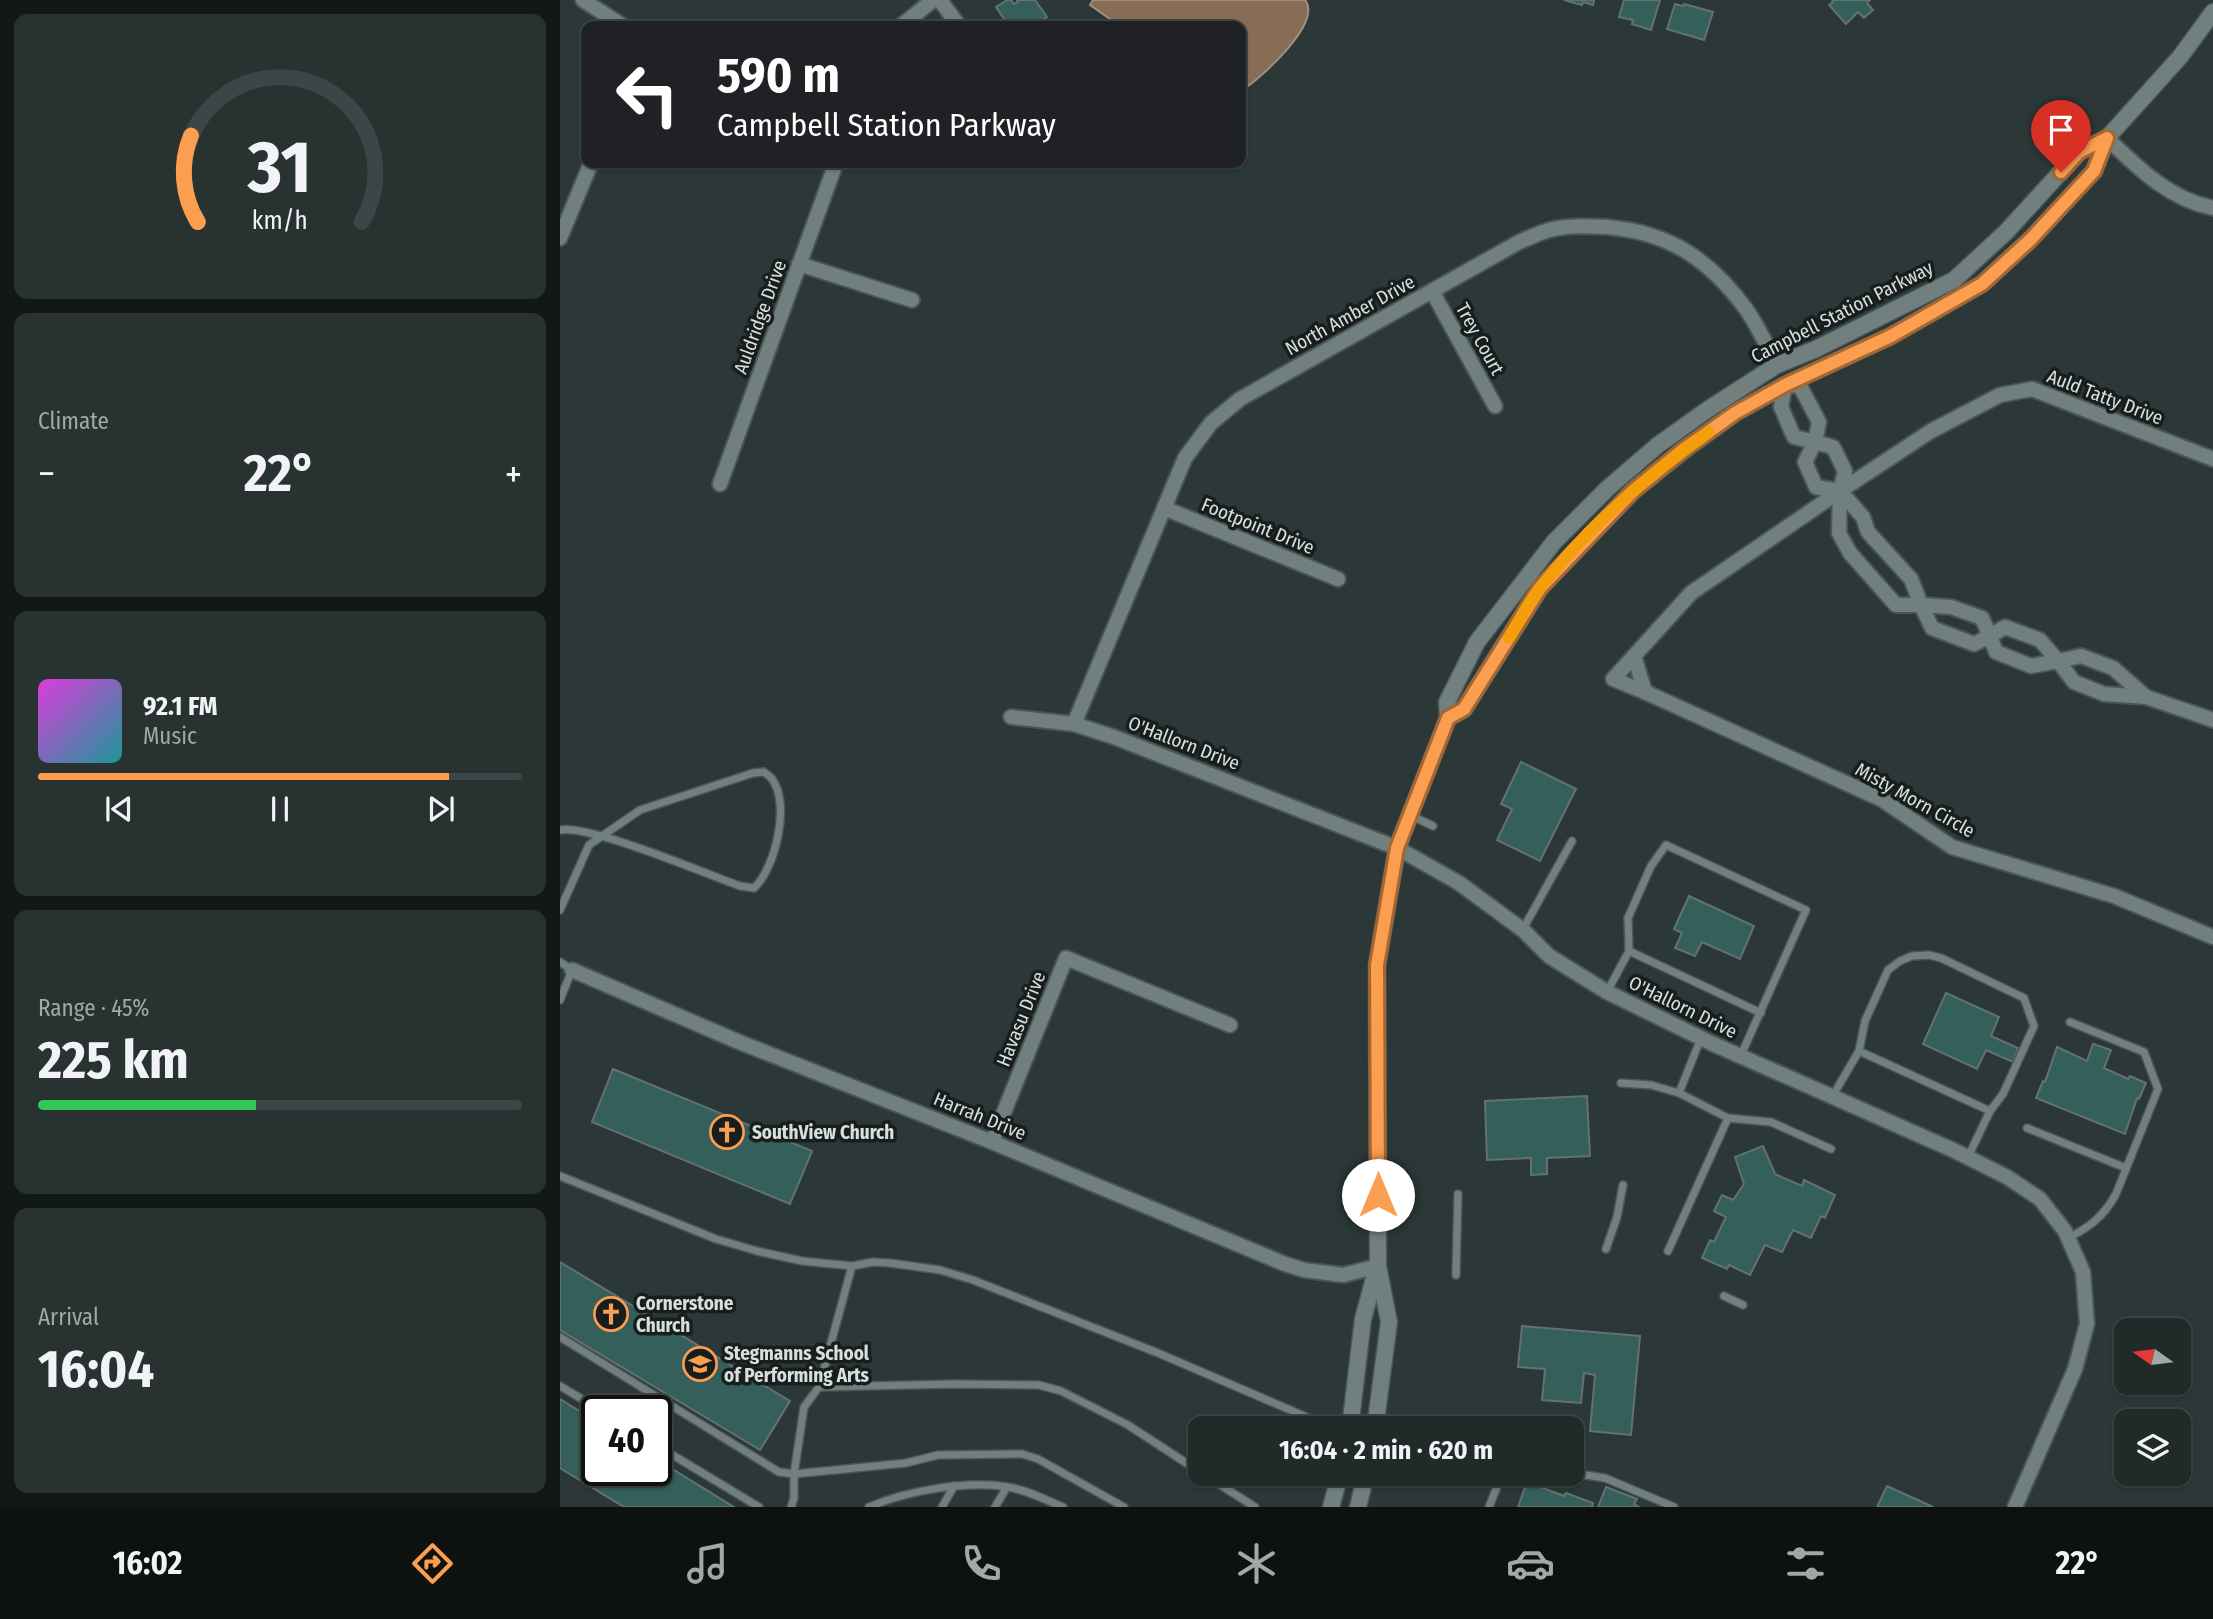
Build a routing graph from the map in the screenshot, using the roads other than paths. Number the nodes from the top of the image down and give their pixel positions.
1 (583, 0) edge
2 (933, 0) edge
3 (940, 0) edge
4 (2213, 12) edge
5 (614, 21) edge
6 (907, 21) edge
7 (955, 21) edge
8 (2107, 138) junction
9 (589, 168) edge
10 (834, 168) edge
11 (2213, 208) edge
12 (560, 237) edge
13 (799, 264) junction
14 (1432, 291) junction
15 (912, 300) dead end
16 (1777, 365) junction
17 (1785, 385) junction
18 (1495, 406) dead end
19 (1815, 442) junction
20 (2213, 458) edge
21 (720, 484) dead end
22 (1840, 491) junction
23 (1164, 508) junction
24 (1338, 579) dead end
25 (1921, 605) junction
26 (1990, 636) junction
27 (1634, 656) junction
28 (2058, 661) junction
29 (1645, 692) junction
30 (2146, 697) junction
31 (1011, 717) dead end
32 (1448, 718) junction
33 (2213, 720) edge
34 (1074, 724) junction
35 (1410, 816) junction
36 (1433, 826) dead end
37 (560, 830) edge
38 (602, 836) junction
39 (1572, 841) dead end
40 (1397, 848) junction
41 (560, 910) edge
42 (1523, 930) junction
43 (2213, 937) edge
44 (1629, 951) junction
45 (566, 966) edge
46 (1607, 992) junction
47 (560, 1000) edge
48 (1761, 1013) junction
49 (2070, 1022) dead end
50 (1230, 1025) dead end
51 (1701, 1038) junction
52 (1858, 1051) junction
53 (1740, 1056) junction
54 (1620, 1083) dead end
55 (1679, 1093) junction
56 (1832, 1097) junction
57 (1990, 1111) junction
58 (1728, 1118) junction
59 (2027, 1128) dead end
60 (992, 1142) junction
61 (1831, 1149) dead end
62 (1968, 1157) junction
63 (2126, 1168) junction
64 (560, 1176) edge
65 (1623, 1185) dead end
66 (1458, 1194) dead end
67 (2068, 1238) junction
68 (1606, 1249) dead end
69 (1668, 1251) dead end
70 (852, 1266) junction
71 (1378, 1266) junction
72 (1456, 1275) dead end
73 (1724, 1296) dead end
74 (1743, 1305) dead end
75 (560, 1337) edge
76 (560, 1387) edge
77 (819, 1387) junction
78 (581, 1399) edge
79 (1304, 1416) edge
80 (1351, 1416) edge
81 (1377, 1416) edge
82 (672, 1455) edge
83 (1188, 1464) edge
84 (794, 1474) junction
85 (1584, 1475) edge
86 (954, 1486) junction
87 (1222, 1486) edge
88 (1337, 1486) edge
89 (1363, 1486) edge
90 (1497, 1486) edge
91 (1007, 1487) junction
92 (759, 1507) edge
93 (791, 1507) edge
94 (869, 1507) edge
95 (942, 1507) edge
96 (995, 1507) edge
97 (1063, 1507) edge
98 (1124, 1507) edge
99 (1255, 1507) edge
100 (1331, 1507) edge
101 (1358, 1507) edge
102 (1489, 1507) edge
103 (1674, 1507) edge
104 (2015, 1507) edge

1 - 5 street
2 - 6 street
3 - 7 street
4 - 8 street, Campbell Station Parkway
8 - 11 street
8 - 16 street, Campbell Station Parkway
8 - 17 street, Campbell Station Parkway
9 - 12 street
10 - 13 street, Auldridge Drive
13 - 15 street
13 - 21 street, Auldridge Drive
14 - 16 street, North Amber Drive
14 - 18 street, Trey Court
14 - 23 street, North Amber Drive
16 - 17 street
16 - 32 street, Campbell Station Parkway
17 - 19 street
17 - 19 street
17 - 32 street, Campbell Station Parkway
19 - 22 street
19 - 22 street
20 - 22 street, Auld Tatty Drive
22 - 25 street
22 - 25 street
22 - 27 street, Misty Morn Circle
23 - 24 street, Footpoint Drive
23 - 34 street, North Amber Drive
25 - 26 street
25 - 26 street
26 - 28 street
26 - 28 street
27 - 29 street
27 - 29 street, Misty Morn Circle
28 - 30 street
28 - 30 street
29 - 43 street, Misty Morn Circle
30 - 33 street
31 - 34 street, O'Hallorn Drive
32 - 35 street, Campbell Station Parkway
34 - 40 street, O'Hallorn Drive
35 - 36 lane
35 - 40 street, Campbell Station Parkway
37 - 38 lane
38 - 38 lane
38 - 41 lane
39 - 42 lane
40 - 42 street, O'Hallorn Drive
40 - 71 street, Campbell Station Parkway
42 - 46 street, O'Hallorn Drive
44 - 46 lane
44 - 48 lane
44 - 48 lane
45 - 47 lane
45 - 60 street, Harrah Drive
46 - 51 street, O'Hallorn Drive
48 - 53 lane
49 - 63 lane
50 - 60 street, Havasu Drive
51 - 53 street, O'Hallorn Drive
51 - 55 lane
52 - 56 lane
52 - 57 lane
52 - 57 lane
53 - 56 street, O'Hallorn Drive
54 - 55 lane
55 - 58 lane
56 - 62 street, O'Hallorn Drive
57 - 62 lane
58 - 61 lane
58 - 69 lane
59 - 63 lane
60 - 71 street, Harrah Drive
62 - 67 street, O'Hallorn Drive
63 - 67 lane
64 - 70 lane
65 - 68 lane
66 - 72 lane
67 - 104 street, O'Hallorn Drive
70 - 77 lane
70 - 79 lane
71 - 80 street, Campbell Station Parkway
71 - 81 street, Campbell Station Parkway
73 - 74 lane
75 - 84 lane
76 - 78 lane
77 - 83 lane
77 - 84 lane
82 - 92 lane
84 - 93 lane
84 - 98 lane
85 - 103 lane
86 - 91 lane
86 - 94 lane
86 - 95 lane
87 - 99 lane
88 - 100 street
89 - 101 street
90 - 102 lane
91 - 96 lane
91 - 97 lane

